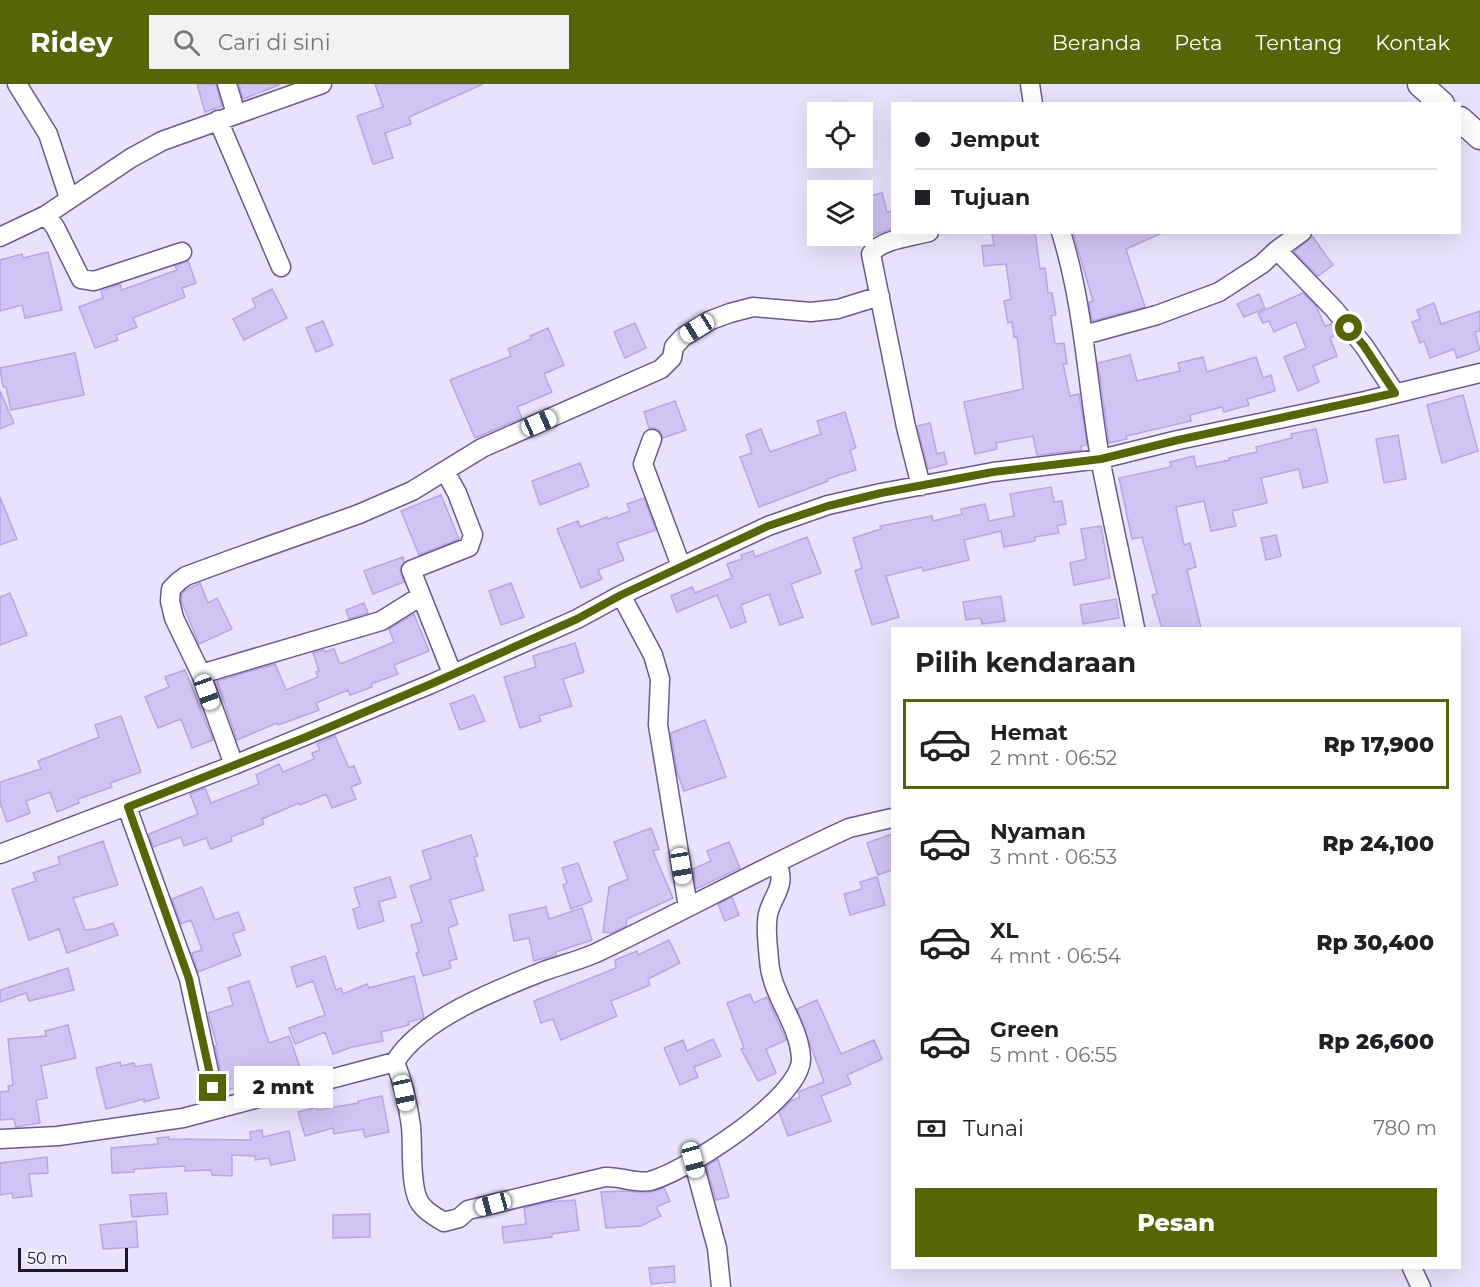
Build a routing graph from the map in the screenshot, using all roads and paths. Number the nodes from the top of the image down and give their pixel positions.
1 (17, 84) edge
2 (227, 84) edge
3 (322, 84) edge
4 (1030, 84) edge
5 (1420, 84) edge
6 (1033, 102) edge
7 (1440, 102) edge
8 (236, 114) junction
9 (218, 120) junction
10 (69, 198) junction
11 (46, 215) junction
12 (922, 234) edge
13 (1061, 234) edge
14 (1299, 234) edge
15 (0, 237) edge
16 (1277, 250) junction
17 (182, 252) dead end
18 (281, 267) dead end
19 (880, 296) junction
20 (1084, 335) junction
21 (1480, 373) edge
22 (1395, 393) junction
23 (652, 439) dead end
24 (1101, 459) junction
25 (445, 471) junction
26 (921, 486) junction
27 (681, 566) junction
28 (621, 595) junction
29 (421, 596) junction
30 (1135, 627) edge
31 (452, 673) junction
32 (201, 674) junction
33 (234, 765) junction
34 (128, 807) junction
35 (891, 818) edge
36 (0, 854) edge
37 (777, 863) junction
38 (688, 907) junction
39 (395, 1062) junction
40 (217, 1108) junction
41 (0, 1139) edge
42 (693, 1160) junction
43 (1412, 1269) edge
44 (721, 1287) edge
45 (1421, 1287) edge

1 - 10 street
2 - 8 street
3 - 8 street
4 - 6 street
5 - 7 street
8 - 9 street
9 - 10 street
9 - 18 street
10 - 11 street
11 - 15 street
11 - 17 street
12 - 19 street
13 - 20 street
14 - 16 street
16 - 20 street
16 - 22 street
19 - 25 street
19 - 26 street
20 - 24 street
21 - 22 street
22 - 24 street
23 - 27 street
24 - 26 street
24 - 30 street
25 - 29 street
25 - 32 street
26 - 27 street
27 - 28 street
28 - 31 street
28 - 38 street
29 - 31 street
29 - 32 street
31 - 33 street
32 - 33 street
33 - 34 street
34 - 36 street
34 - 40 street
35 - 37 street
37 - 38 street
37 - 42 street
38 - 39 street
39 - 40 street
39 - 42 street
40 - 41 street
42 - 44 street
43 - 45 street

